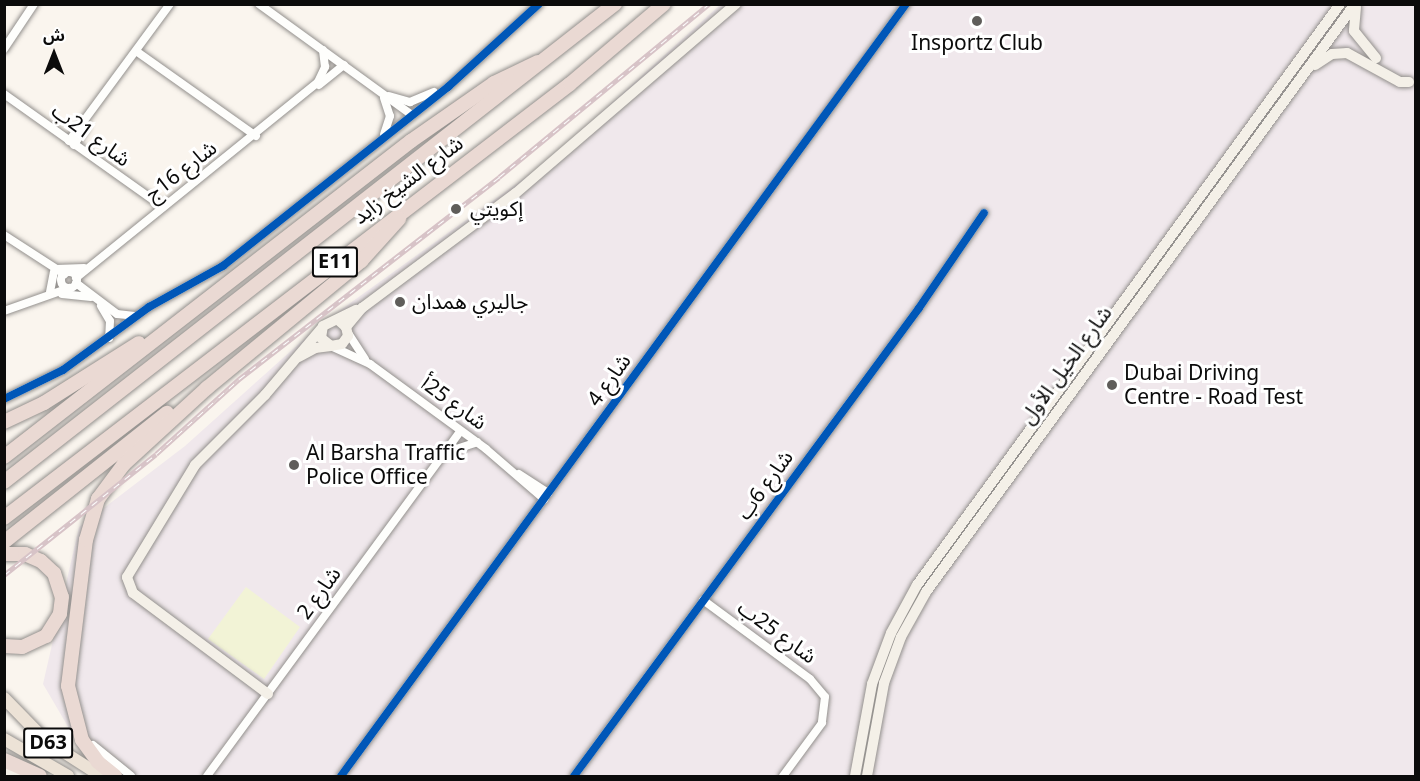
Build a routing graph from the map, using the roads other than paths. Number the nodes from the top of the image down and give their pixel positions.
1 (34, 4) edge
2 (170, 4) edge
3 (259, 4) edge
4 (539, 4) edge
5 (615, 4) edge
6 (664, 4) edge
7 (736, 4) edge
8 (906, 4) edge
9 (1340, 4) edge
10 (1356, 4) edge
11 (17, 28) junction
12 (4, 42) edge
13 (4, 49) edge
14 (323, 50) junction
15 (135, 54) junction
16 (551, 57) junction
17 (1376, 58) dead end
18 (344, 65) junction
19 (1304, 75) junction
20 (455, 81) junction
21 (1409, 82) dead end
22 (380, 91) junction
23 (4, 94) edge
24 (296, 101) junction
25 (412, 115) junction
26 (253, 138) junction
27 (380, 141) junction
28 (72, 143) junction
29 (406, 207) junction
30 (161, 209) junction
31 (984, 213) dead end
32 (4, 235) edge
33 (85, 268) junction
34 (55, 270) junction
35 (69, 281) junction
36 (48, 294) junction
37 (87, 294) junction
38 (101, 305) junction
39 (4, 311) edge
40 (137, 316) junction
41 (182, 317) junction
42 (344, 326) junction
43 (321, 329) junction
44 (109, 338) junction
45 (332, 347) junction
46 (292, 362) junction
47 (370, 364) junction
48 (207, 388) junction
49 (4, 399) edge
50 (4, 422) edge
51 (460, 431) junction
52 (477, 442) junction
53 (441, 456) junction
54 (4, 457) edge
55 (4, 482) edge
56 (546, 496) junction
57 (4, 518) edge
58 (4, 542) edge
59 (4, 554) edge
60 (703, 600) junction
61 (4, 646) edge
62 (268, 694) junction
63 (4, 698) edge
64 (71, 709) junction
65 (4, 739) edge
66 (4, 760) edge
67 (4, 768) edge
68 (24, 777) edge
69 (40, 777) edge
70 (68, 777) edge
71 (101, 777) edge
72 (116, 777) edge
73 (131, 777) edge
74 (207, 777) edge
75 (341, 777) edge
76 (574, 777) edge
77 (783, 777) edge
78 (855, 777) edge
79 (867, 777) edge

1 - 11 street
2 - 15 street
3 - 14 street
4 - 20 street
5 - 16 highway, شارع الشيخ زايد / E11
6 - 29 highway, شارع الشيخ زايد / E11
7 - 42 main road
8 - 56 street, شارع 4
9 - 78 main road, شارع الخيل الأول
10 - 17 main road
10 - 19 main road, شارع الخيل الأول
11 - 12 street
11 - 13 street
14 - 18 street
14 - 24 street, شارع 16ج
15 - 26 street
15 - 28 street
16 - 41 highway
16 - 55 highway, شارع الشيخ زايد / E11
18 - 22 street
18 - 24 street, شارع 16ج
19 - 21 main road
19 - 79 main road, شارع الخيل الأول
20 - 22 street
20 - 25 street
22 - 25 street
22 - 27 street
23 - 28 street, شارع 21ب
24 - 26 street, شارع 16ج
25 - 27 street
26 - 30 street, شارع 16ج
27 - 40 street
28 - 30 street, شارع 21ب
29 - 48 highway
29 - 57 highway, شارع الشيخ زايد / E11
30 - 33 street, شارع 16ج
31 - 60 street, شارع 6ب
32 - 34 street
33 - 34 street
33 - 35 street, شارع 16ج
33 - 37 street
34 - 35 street
34 - 36 street
35 - 36 street, شارع 16ج
35 - 37 street
36 - 37 street
36 - 39 street, شارع 16ج
37 - 38 street
38 - 40 street
38 - 44 street
40 - 44 street
41 - 50 highway
41 - 54 highway
42 - 43 main road
42 - 45 main road
42 - 47 street
43 - 45 main road
43 - 46 main road
44 - 49 street
45 - 46 main road
45 - 47 street
46 - 62 main road
47 - 51 street, شارع 25أ
48 - 58 highway
48 - 64 highway
51 - 52 street, شارع 25أ
51 - 53 street, شارع 2
52 - 53 street
52 - 56 street, شارع 25أ
53 - 62 street, شارع 2
56 - 75 street, شارع 4
59 - 61 highway
60 - 76 street, شارع 6ب
60 - 77 street, شارع 25ب
62 - 74 street, شارع 2
63 - 71 main road, D63
64 - 72 highway
64 - 73 street
65 - 70 main road, D63
66 - 69 highway
67 - 68 main road

